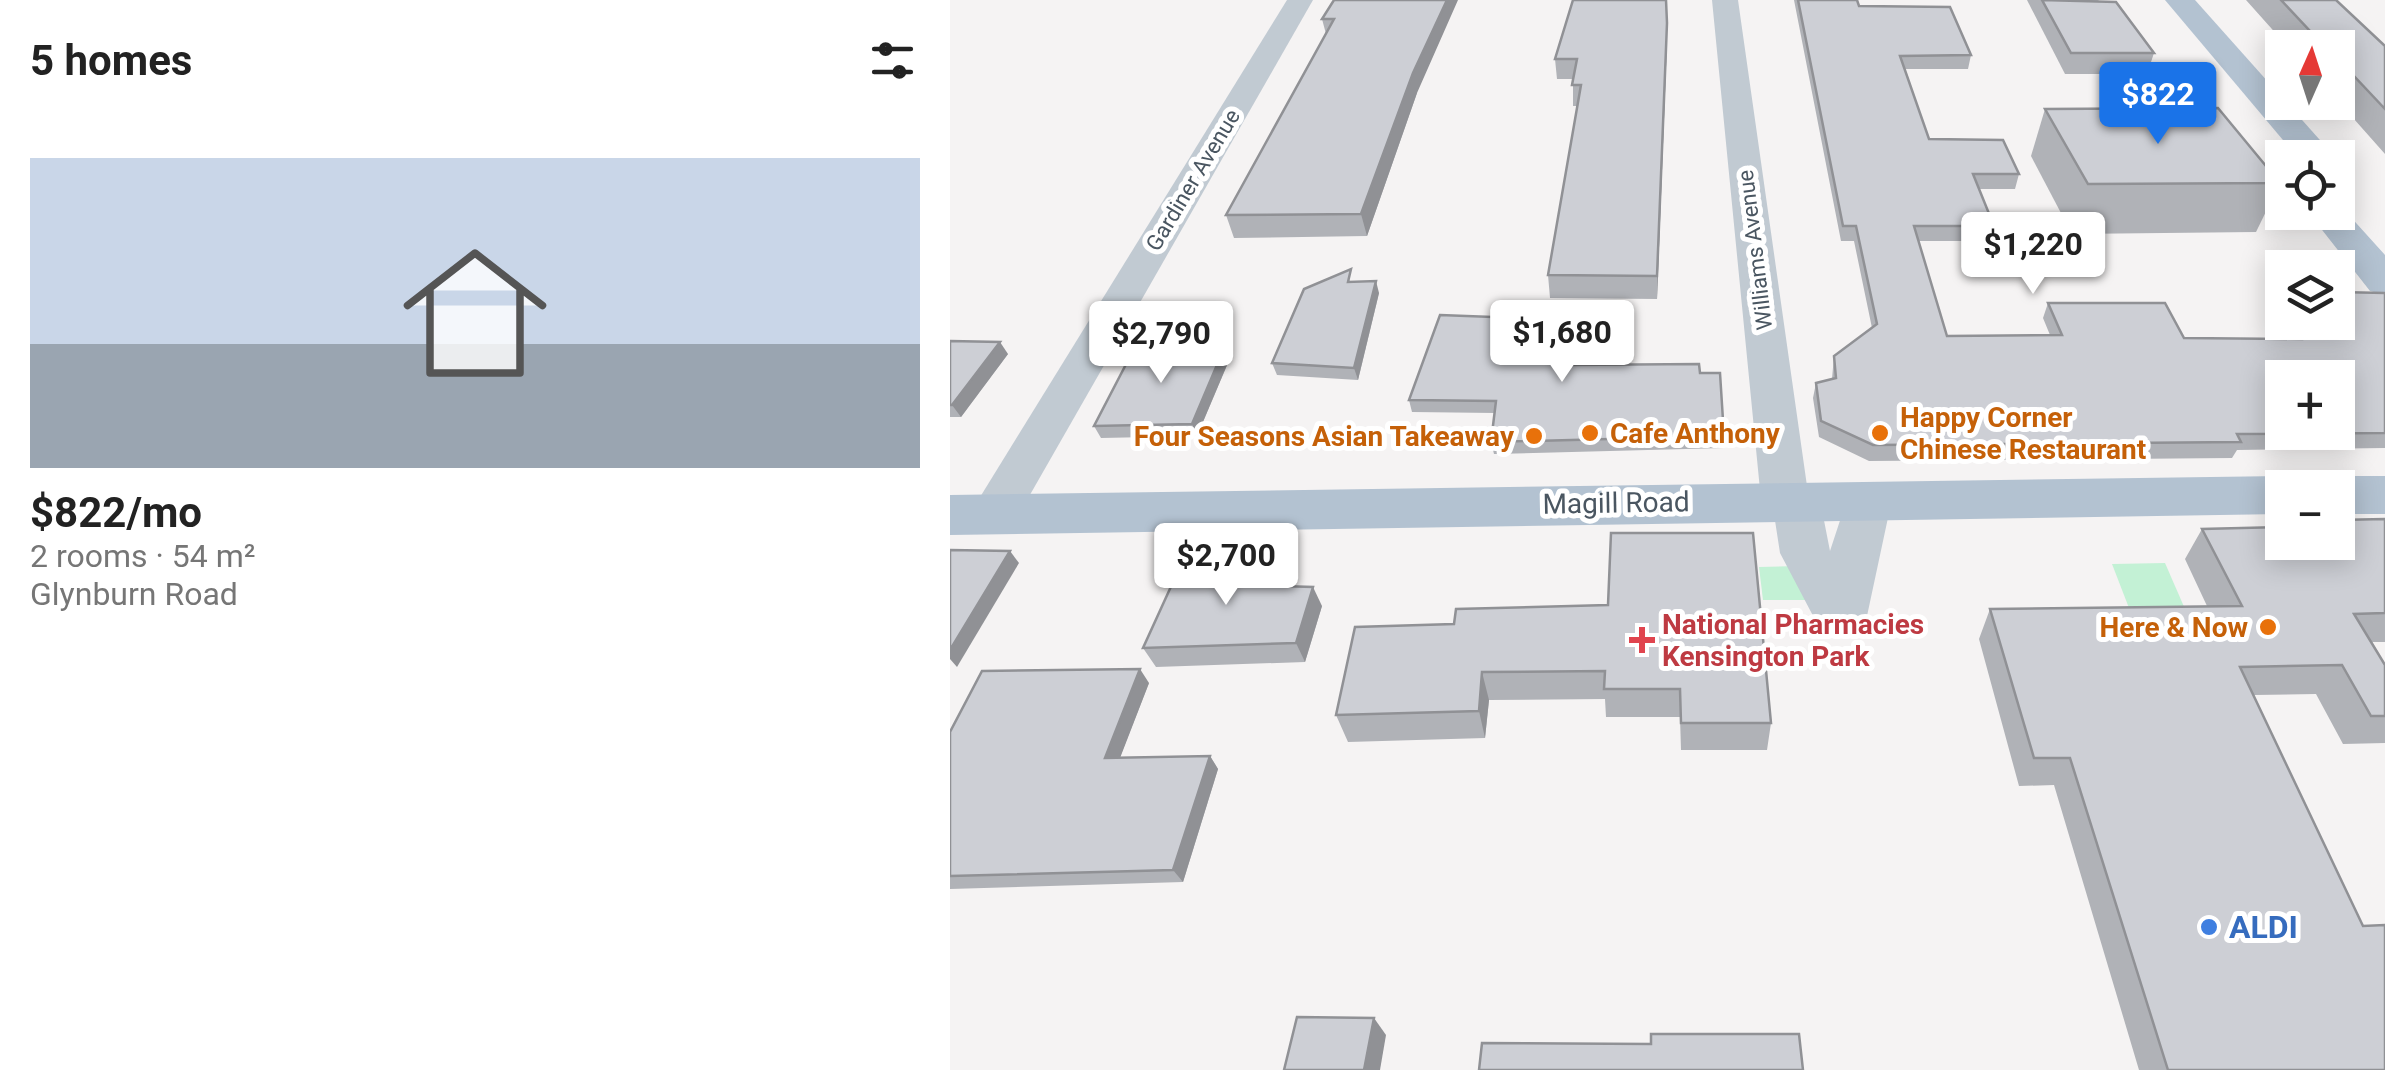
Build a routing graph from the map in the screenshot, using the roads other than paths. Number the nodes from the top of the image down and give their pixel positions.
1 (1300, 0) edge
2 (1725, 0) edge
3 (2151, 0) edge
4 (2179, 0) edge
5 (2201, 43) junction
6 (2269, 140) edge
7 (2300, 140) edge
8 (2355, 200) edge
9 (2342, 230) edge
10 (2385, 234) edge
11 (2385, 282) edge
12 (2355, 495) edge
13 (2385, 495) edge
14 (2265, 496) edge
15 (1868, 499) junction
16 (1790, 500) junction
17 (972, 515) edge

1 - 17 street, Gardiner Avenue
2 - 16 street, Williams Avenue
3 - 5 main road
4 - 5 main road
5 - 6 main road
5 - 7 main road
8 - 10 main road
9 - 11 main road
12 - 13 main road
14 - 15 main road, Magill Road
15 - 16 main road, Magill Road
15 - 16 street, Williams Avenue
16 - 17 main road, Magill Road

